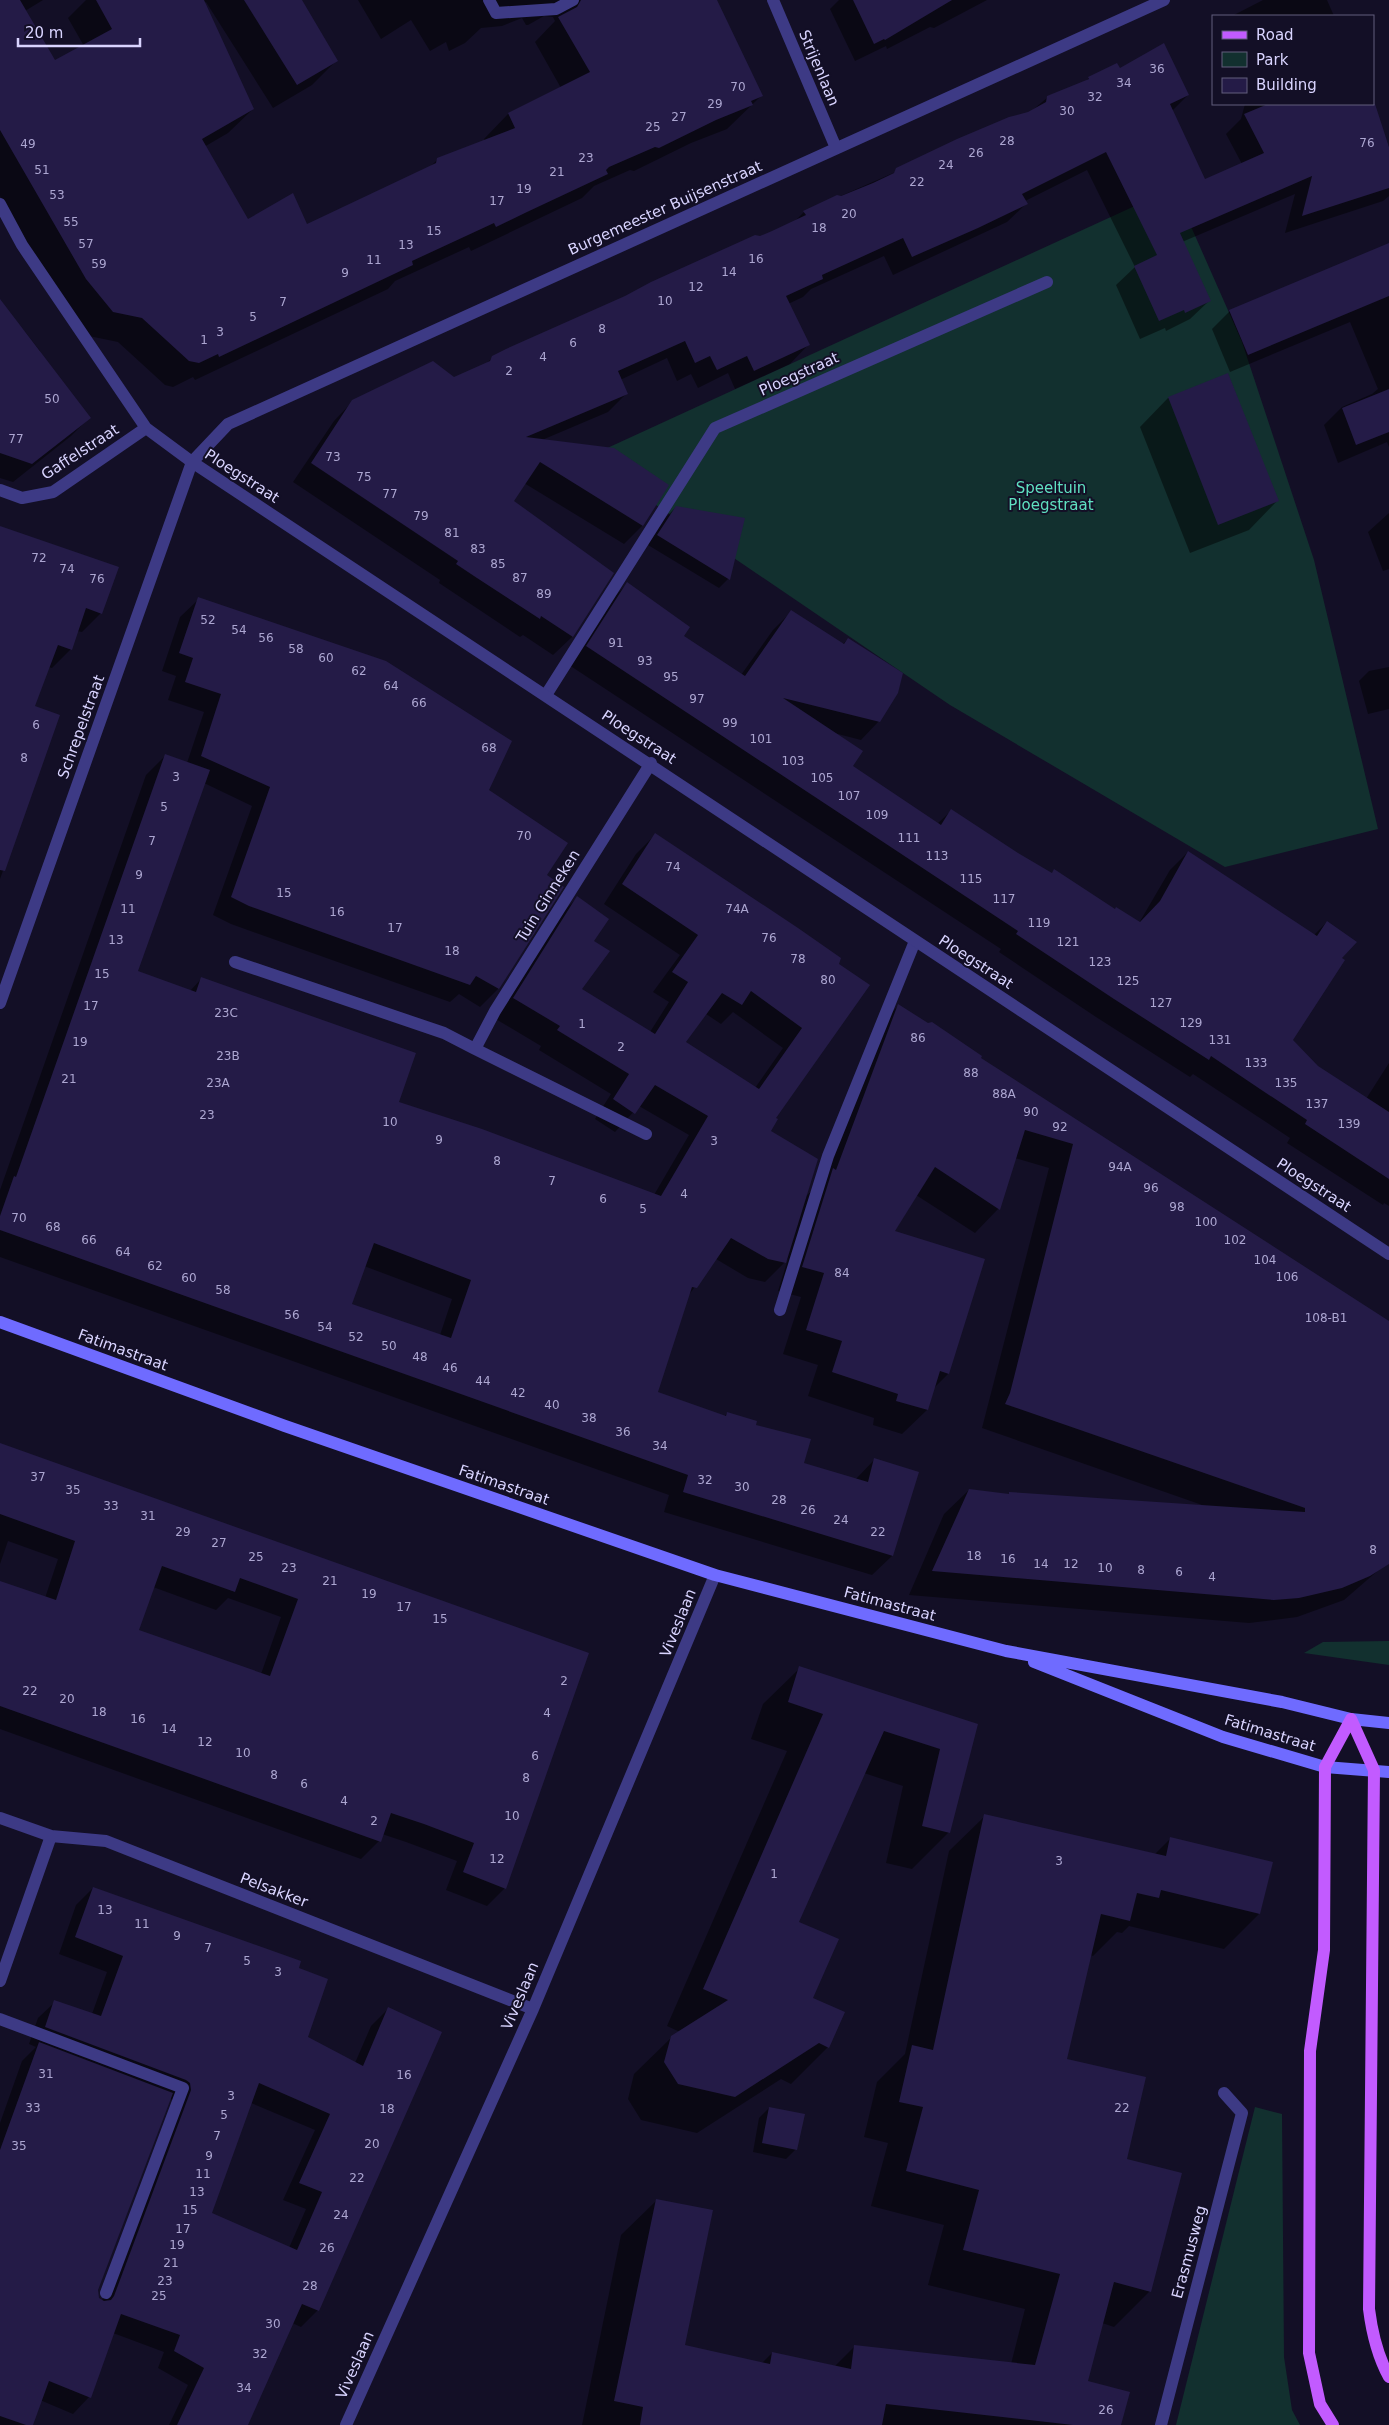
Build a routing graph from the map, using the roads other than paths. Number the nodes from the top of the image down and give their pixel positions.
1 (489, 0) edge
2 (573, 0) edge
3 (773, 0) edge
4 (1164, 0) edge
5 (836, 148) junction
6 (0, 204) edge
7 (1047, 282) dead end
8 (146, 428) junction
9 (192, 462) junction
10 (0, 490) edge
11 (546, 695) junction
12 (651, 764) junction
13 (915, 941) junction
14 (235, 962) dead end
15 (0, 1003) edge
16 (476, 1048) junction
17 (646, 1134) dead end
18 (1389, 1254) edge
19 (780, 1310) dead end
20 (0, 1322) edge
21 (715, 1575) junction
22 (1006, 1651) junction
23 (1351, 1719) junction
24 (1389, 1723) edge
25 (1325, 1767) junction
26 (1374, 1770) junction
27 (1389, 1772) edge
28 (0, 1818) edge
29 (51, 1836) junction
30 (0, 1981) edge
31 (533, 2009) junction
32 (0, 2019) edge
33 (1224, 2093) dead end
34 (106, 2293) dead end
35 (1389, 2377) edge
36 (346, 2425) edge
37 (1161, 2425) edge
38 (1333, 2425) edge

1 - 2 street
3 - 5 street, Strijenlaan
4 - 5 street, Burgemeester Buijsenstraat
5 - 9 street, Burgemeester Buijsenstraat
6 - 8 street, Ploegstraat
7 - 11 street, Ploegstraat
8 - 9 street, Ploegstraat
8 - 10 street, Gaffelstraat
9 - 11 street, Ploegstraat
9 - 15 street, Schrepelstraat
11 - 12 street, Ploegstraat
12 - 13 street, Ploegstraat
12 - 16 street, Tuin Ginneken
13 - 18 street, Ploegstraat
13 - 19 street
14 - 16 street
16 - 17 street
20 - 21 main road, Fatimastraat
21 - 22 main road, Fatimastraat
21 - 31 street, Viveslaan
22 - 23 main road, Fatimastraat
22 - 25 main road, Fatimastraat
23 - 24 main road, Fatimastraat
23 - 25 main road
23 - 26 main road
25 - 26 main road, Fatimastraat
25 - 38 main road
26 - 27 main road, Fatimastraat
26 - 35 main road
28 - 29 street, Pelsakker
29 - 30 street
29 - 31 street, Pelsakker
31 - 36 street, Viveslaan
32 - 34 street
33 - 37 street, Erasmusweg

